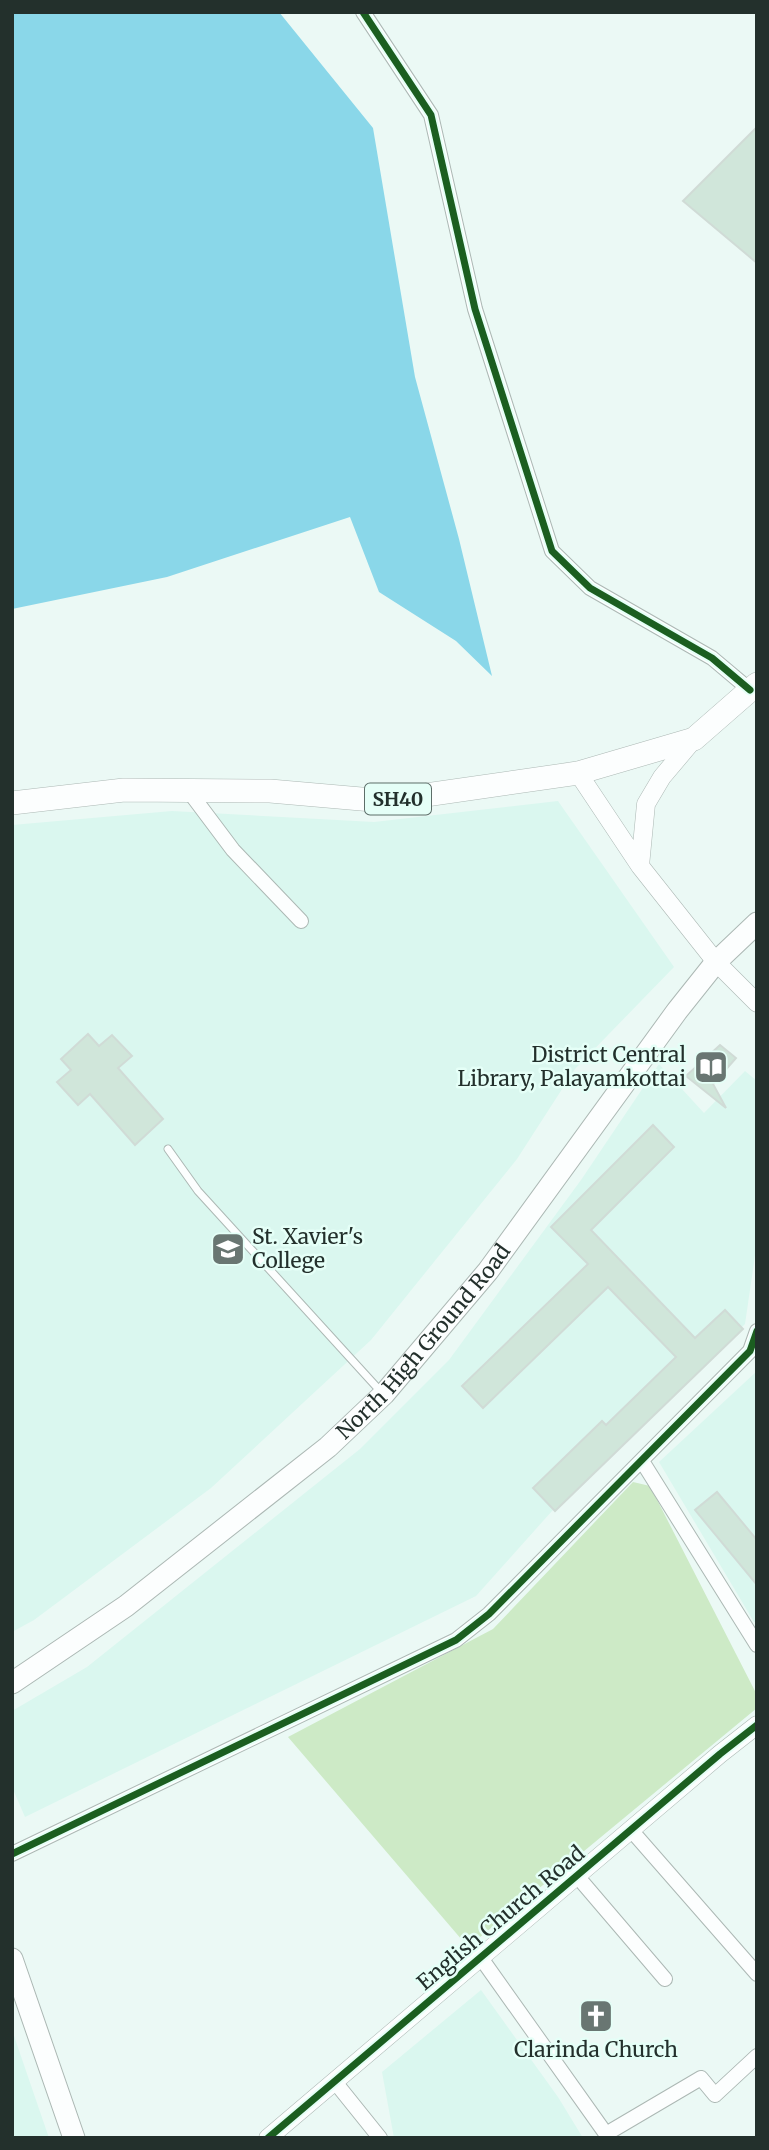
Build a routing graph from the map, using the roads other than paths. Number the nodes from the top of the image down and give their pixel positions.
1 (363, 12) edge
2 (754, 687) edge
3 (694, 739) junction
4 (578, 772) junction
5 (188, 790) junction
6 (12, 803) edge
7 (640, 866) junction
8 (300, 921) dead end
9 (757, 923) edge
10 (716, 962) junction
11 (757, 1003) edge
12 (168, 1149) dead end
13 (757, 1331) edge
14 (384, 1394) junction
15 (642, 1461) junction
16 (757, 1646) edge
17 (12, 1682) edge
18 (757, 1725) edge
19 (631, 1830) junction
20 (12, 1854) edge
21 (577, 1876) junction
22 (481, 1958) junction
23 (12, 1959) edge
24 (754, 1965) edge
25 (665, 1979) dead end
26 (757, 2056) edge
27 (335, 2081) junction
28 (607, 2136) edge
29 (74, 2138) edge
30 (268, 2138) edge
31 (380, 2138) edge

1 - 2 street
2 - 3 main road, SH40
3 - 4 main road, SH40
3 - 7 street
4 - 5 main road, SH40
4 - 7 street
5 - 6 main road, SH40
5 - 8 street
7 - 10 street
9 - 10 main road, North High Ground Road
10 - 11 street
10 - 14 main road, North High Ground Road
12 - 14 lane
13 - 15 street
14 - 17 main road, North High Ground Road
15 - 16 street
15 - 20 street
18 - 19 street, English Church Road
19 - 21 street, English Church Road
19 - 24 street
21 - 22 street, English Church Road
21 - 25 street
22 - 27 street, English Church Road
22 - 28 street
23 - 29 main road
26 - 28 street
27 - 30 street, English Church Road
27 - 31 street

